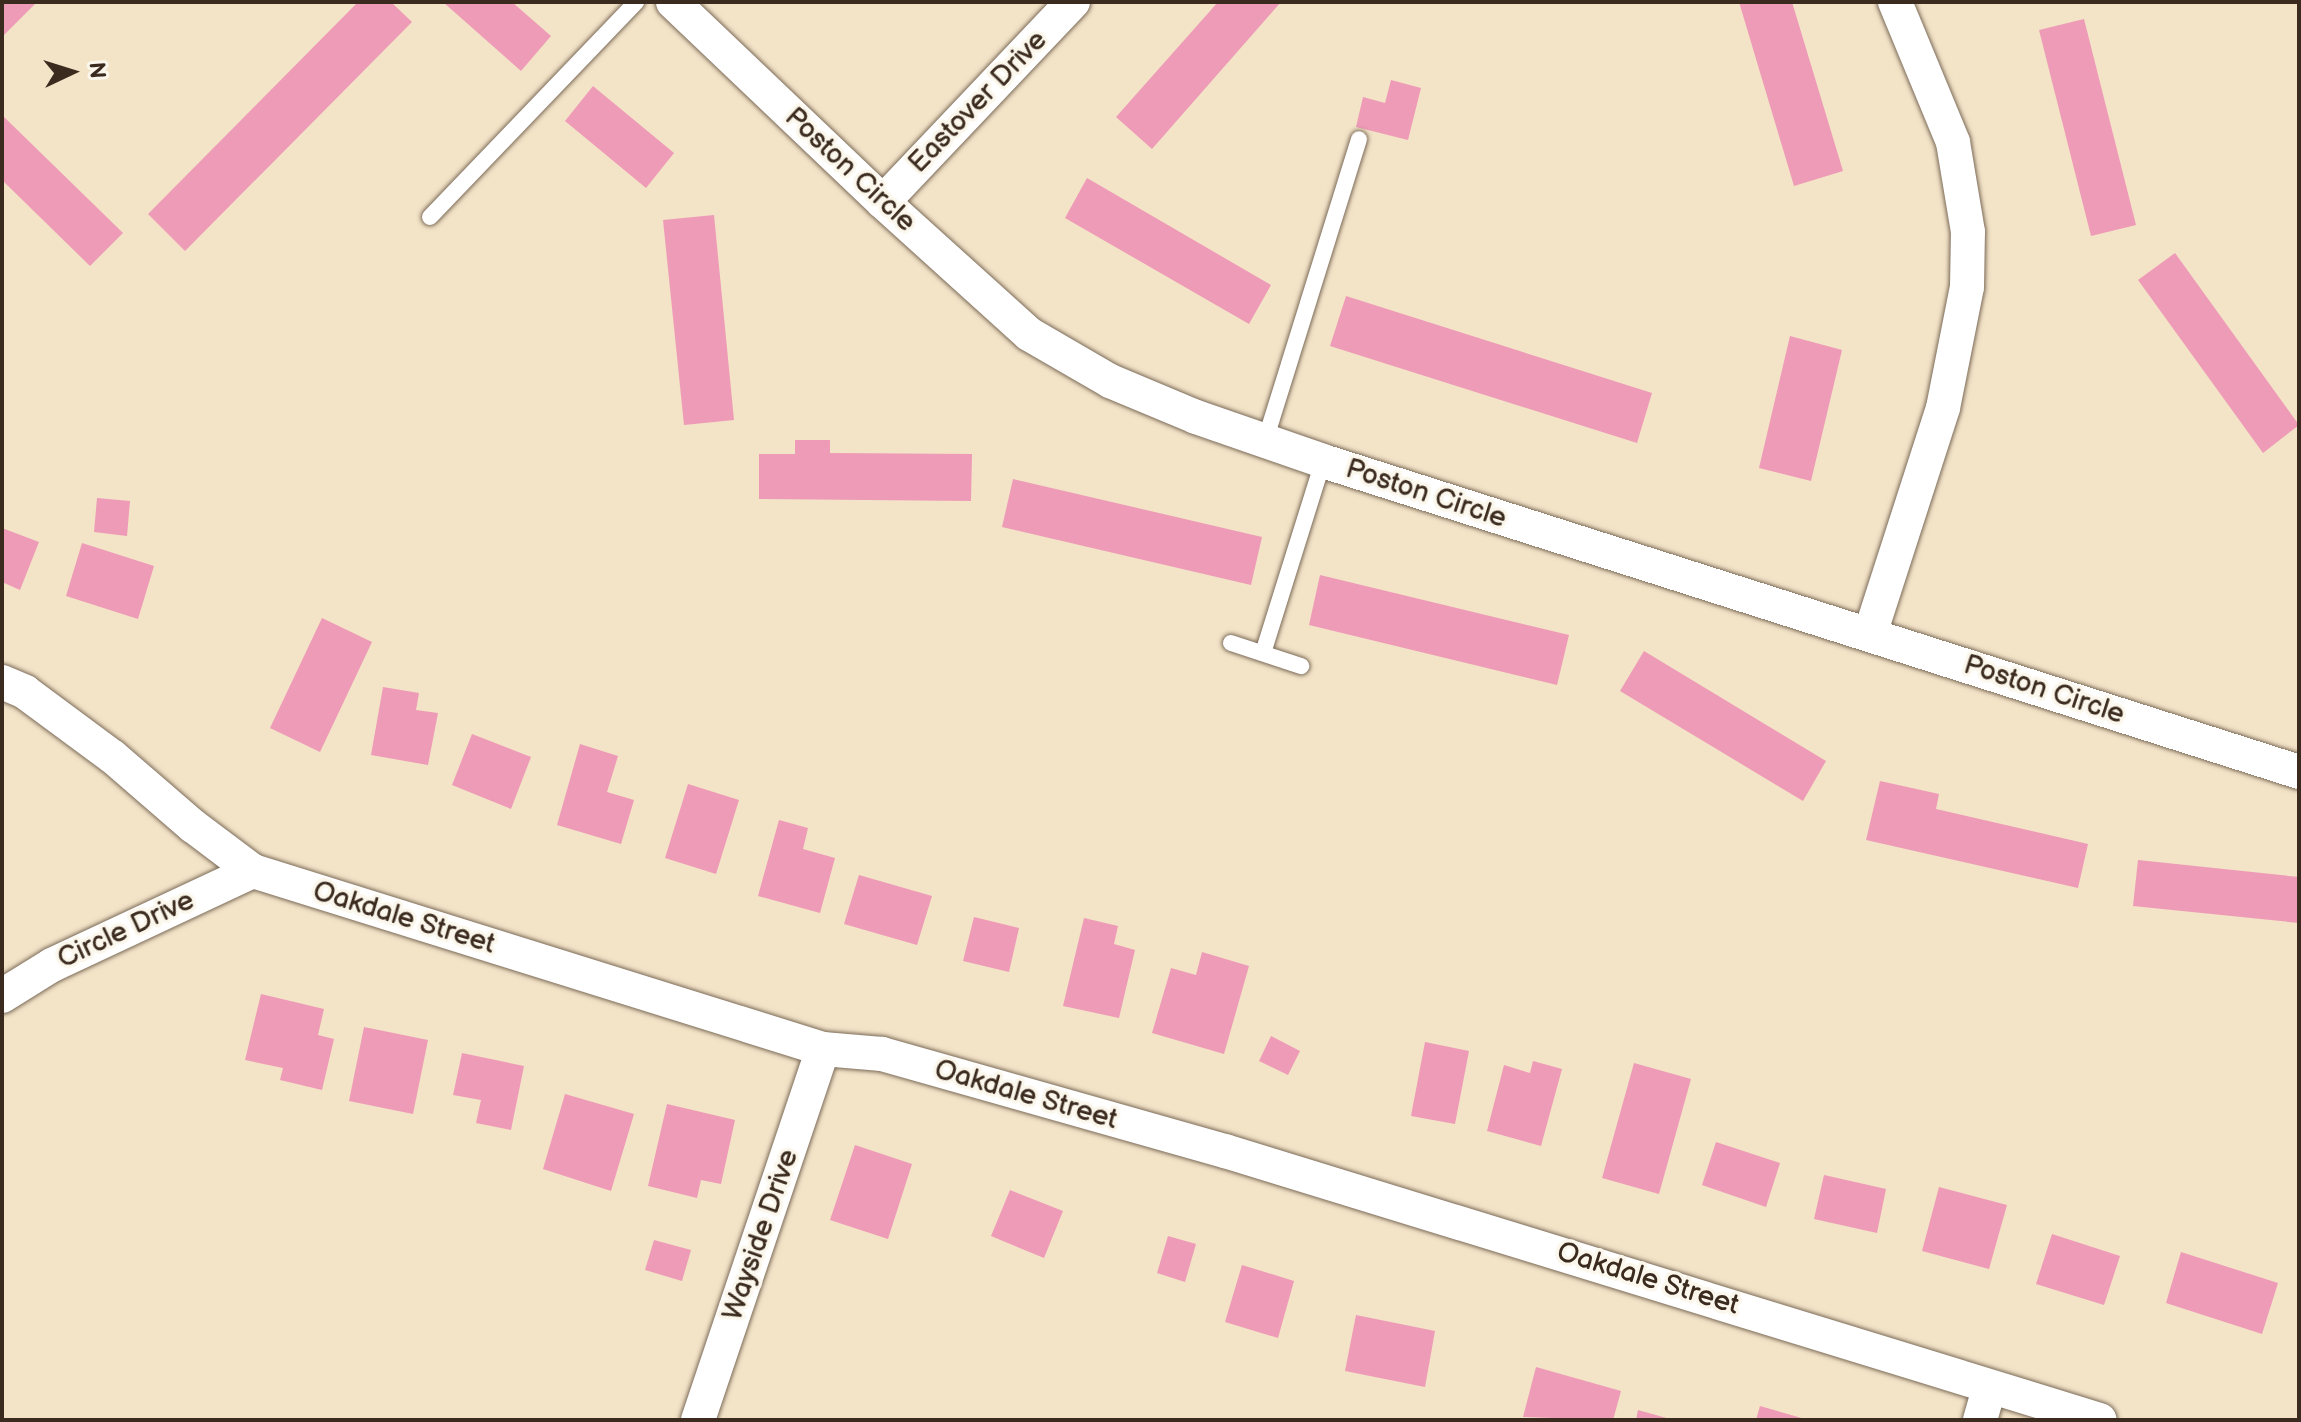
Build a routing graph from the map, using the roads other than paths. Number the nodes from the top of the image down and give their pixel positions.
1 (636, 2) edge
2 (673, 2) edge
3 (1073, 2) edge
4 (1895, 2) edge
5 (1359, 139) dead end
6 (883, 202) junction
7 (430, 217) dead end
8 (1265, 441) junction
9 (1323, 461) junction
10 (1870, 634) junction
11 (1231, 643) dead end
12 (1263, 653) junction
13 (1301, 666) dead end
14 (2, 682) edge
15 (2299, 772) edge
16 (253, 871) junction
17 (2, 996) edge
18 (823, 1049) junction
19 (1984, 1404) edge
20 (698, 1420) edge
21 (2100, 1420) edge

1 - 7 lane
2 - 6 street, Poston Circle
3 - 6 street, Eastover Drive
4 - 10 street
5 - 8 lane
6 - 8 street, Poston Circle
8 - 9 street, Poston Circle
9 - 10 street, Poston Circle
9 - 12 lane
10 - 15 street, Poston Circle
11 - 12 lane
12 - 13 lane
14 - 16 street, Oakdale Street
16 - 17 street, Circle Drive
16 - 18 street, Oakdale Street
18 - 19 street, Oakdale Street
18 - 20 street, Wayside Drive
19 - 21 street, Oakdale Street

